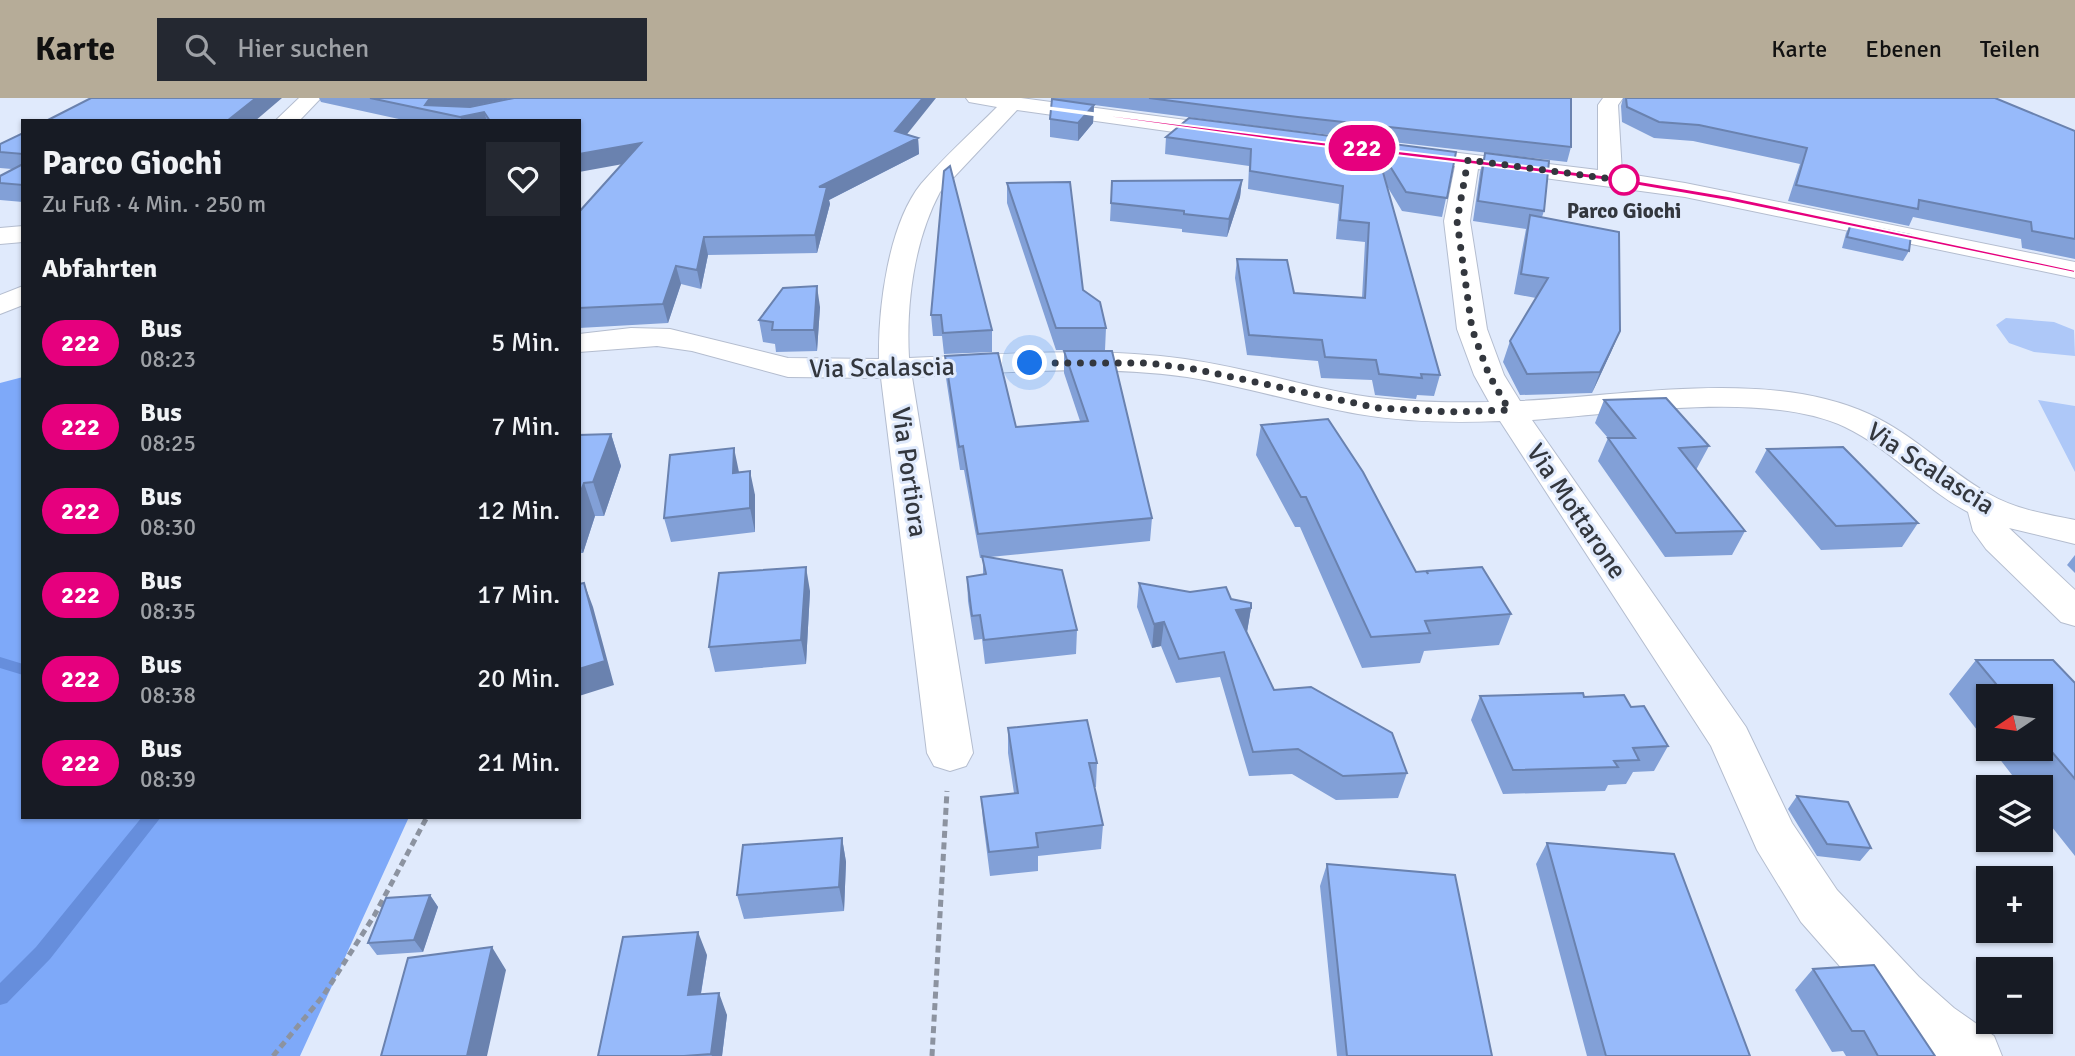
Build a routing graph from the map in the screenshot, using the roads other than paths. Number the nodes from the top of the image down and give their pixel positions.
1 (311, 98) edge
2 (975, 98) edge
3 (1613, 98) edge
4 (1012, 103) junction
5 (1051, 103) edge
6 (288, 119) edge
7 (1255, 136) edge
8 (1375, 150) edge
9 (1468, 160) junction
10 (1610, 178) junction
11 (21, 234) edge
12 (0, 236) edge
13 (2075, 270) edge
14 (21, 295) edge
15 (0, 306) edge
16 (581, 343) edge
17 (896, 366) junction
18 (1509, 410) junction
19 (1985, 506) junction
20 (2075, 532) edge
21 (2075, 612) edge
22 (950, 752) road end
23 (1974, 1056) edge

1 - 6 street
2 - 4 street
3 - 10 street
4 - 5 street
4 - 17 street, Via Portiora
5 - 7 street
8 - 9 street
9 - 10 street
9 - 18 street, Via Mottarone
10 - 13 street
11 - 12 street
14 - 15 street
16 - 17 street, Via Scalascia
17 - 18 street, Via Scalascia
17 - 22 street, Via Portiora
18 - 19 street, Via Scalascia
18 - 23 street, Via Mottarone
19 - 20 street, Via Scalascia
19 - 21 street

